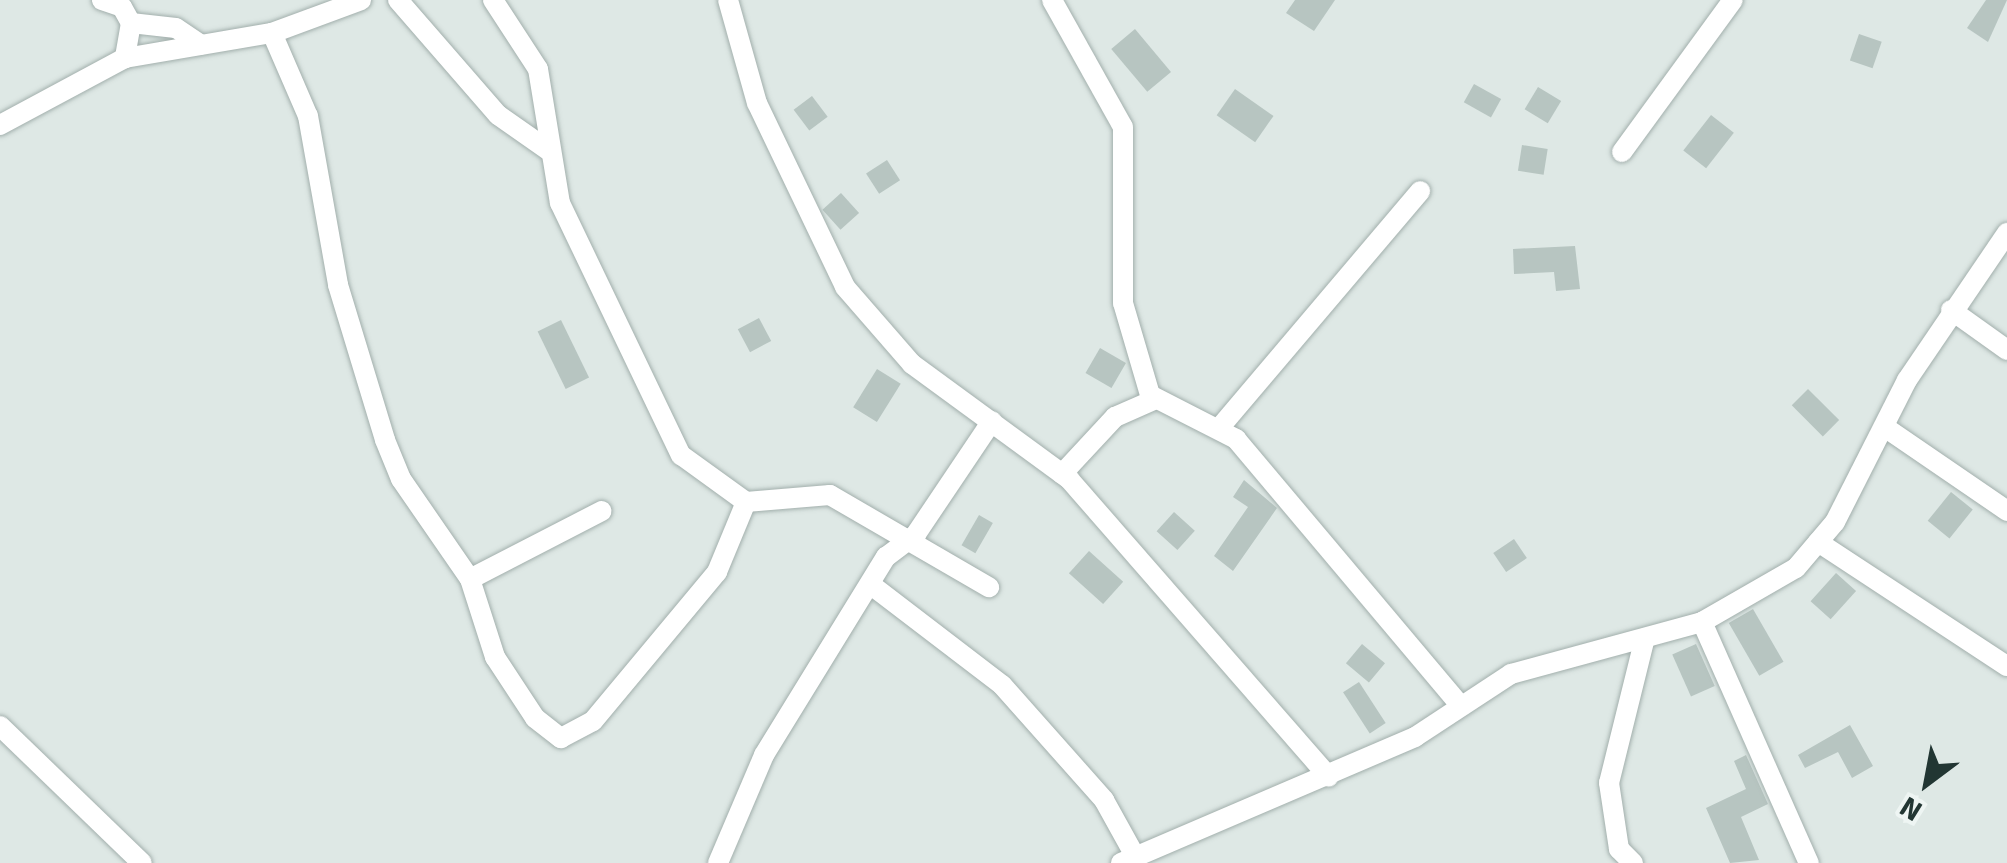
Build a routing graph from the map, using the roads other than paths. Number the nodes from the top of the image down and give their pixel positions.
1 (361, 0) edge
2 (398, 0) edge
3 (493, 0) edge
4 (728, 0) edge
5 (1052, 0) edge
6 (1733, 0) edge
7 (122, 7) edge
8 (272, 33) junction
9 (201, 46) junction
10 (125, 58) junction
11 (0, 124) edge
12 (548, 150) junction
13 (1622, 152) dead end
14 (1420, 192) dead end
15 (2007, 234) edge
16 (1951, 310) junction
17 (2007, 350) edge
18 (1156, 399) junction
19 (992, 420) junction
20 (1221, 426) junction
21 (1886, 428) junction
22 (1062, 474) junction
23 (746, 502) junction
24 (602, 511) dead end
25 (2007, 511) edge
26 (906, 539) junction
27 (1818, 542) junction
28 (470, 579) junction
29 (870, 584) junction
30 (989, 587) dead end
31 (1702, 622) junction
32 (1645, 638) junction
33 (2007, 666) edge
34 (1460, 705) junction
35 (0, 726) edge
36 (1329, 777) junction
37 (1620, 858) edge
38 (1139, 859) edge
39 (142, 863) edge
40 (718, 863) edge
41 (1808, 863) edge

1 - 8 street
2 - 12 street
3 - 12 street
4 - 19 street
5 - 18 street
6 - 13 street
7 - 9 street
7 - 10 street
8 - 9 street
8 - 28 street
9 - 10 street
10 - 11 street
12 - 23 street
14 - 20 street
15 - 16 street
16 - 17 street
16 - 21 street
18 - 20 street
18 - 22 street
19 - 22 street
19 - 26 street
20 - 34 street
21 - 25 street
21 - 27 street
22 - 36 street
23 - 26 street
23 - 28 street
24 - 28 street
26 - 29 street
26 - 30 street
27 - 31 street
27 - 33 street
29 - 38 street
29 - 40 street
31 - 32 street
31 - 41 street
32 - 34 street
32 - 37 street
34 - 36 street
35 - 39 street
36 - 38 street

